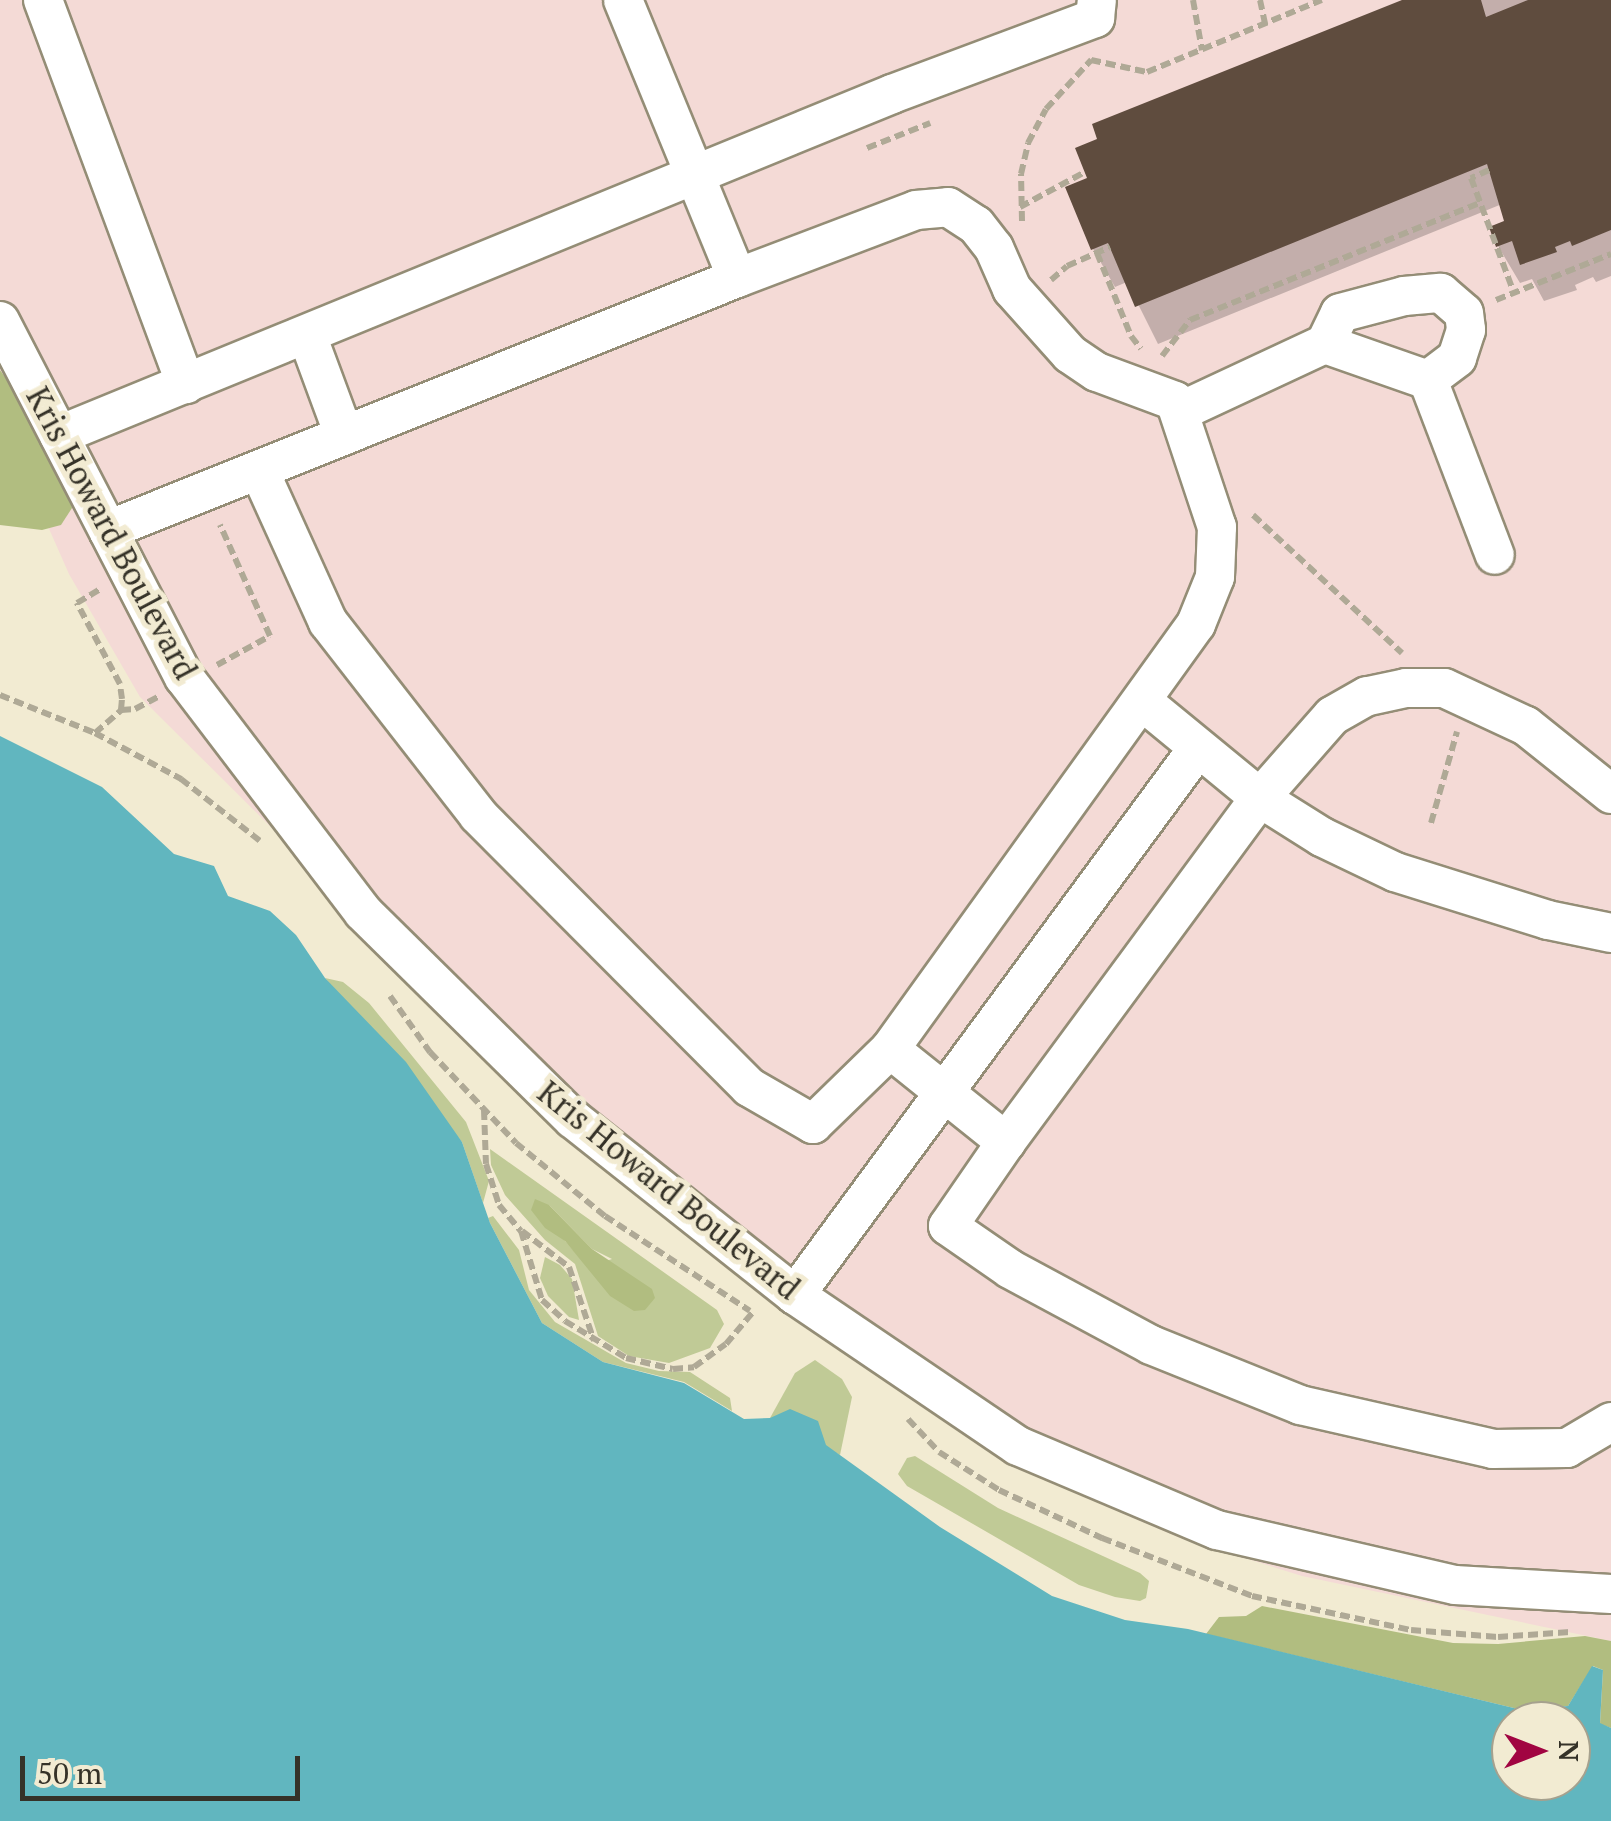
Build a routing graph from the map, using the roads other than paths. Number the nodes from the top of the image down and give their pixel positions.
1 (43, 0) edge
2 (623, 0) edge
3 (1096, 0) edge
4 (696, 177) junction
5 (738, 278) junction
6 (0, 321) edge
7 (306, 335) junction
8 (1325, 344) junction
9 (1428, 380) junction
10 (186, 384) junction
11 (1181, 411) junction
12 (59, 436) junction
13 (344, 436) junction
14 (258, 470) junction
15 (108, 530) junction
16 (1495, 555) dead end
17 (1143, 702) junction
18 (1198, 748) junction
19 (1611, 794) edge
20 (1260, 798) junction
21 (1611, 933) edge
22 (890, 1048) junction
23 (945, 1093) junction
24 (1006, 1142) junction
25 (796, 1295) junction
26 (1611, 1422) edge
27 (1611, 1594) edge

1 - 10 lane
2 - 4 lane
3 - 4 lane
4 - 5 lane
4 - 7 lane
5 - 11 lane
5 - 13 lane
6 - 12 lane, Kris Howard Boulevard
7 - 10 lane
7 - 13 lane
8 - 9 lane
8 - 9 lane
8 - 11 lane
9 - 16 lane
10 - 12 lane
11 - 17 lane
12 - 15 lane, Kris Howard Boulevard
13 - 14 lane
14 - 15 lane
14 - 22 lane
15 - 25 lane, Kris Howard Boulevard
17 - 18 lane
17 - 22 lane
18 - 20 lane
18 - 23 lane
19 - 20 lane
20 - 21 lane
20 - 24 lane
22 - 23 lane
23 - 24 lane
23 - 25 lane
24 - 26 lane
25 - 27 lane, Kris Howard Boulevard

